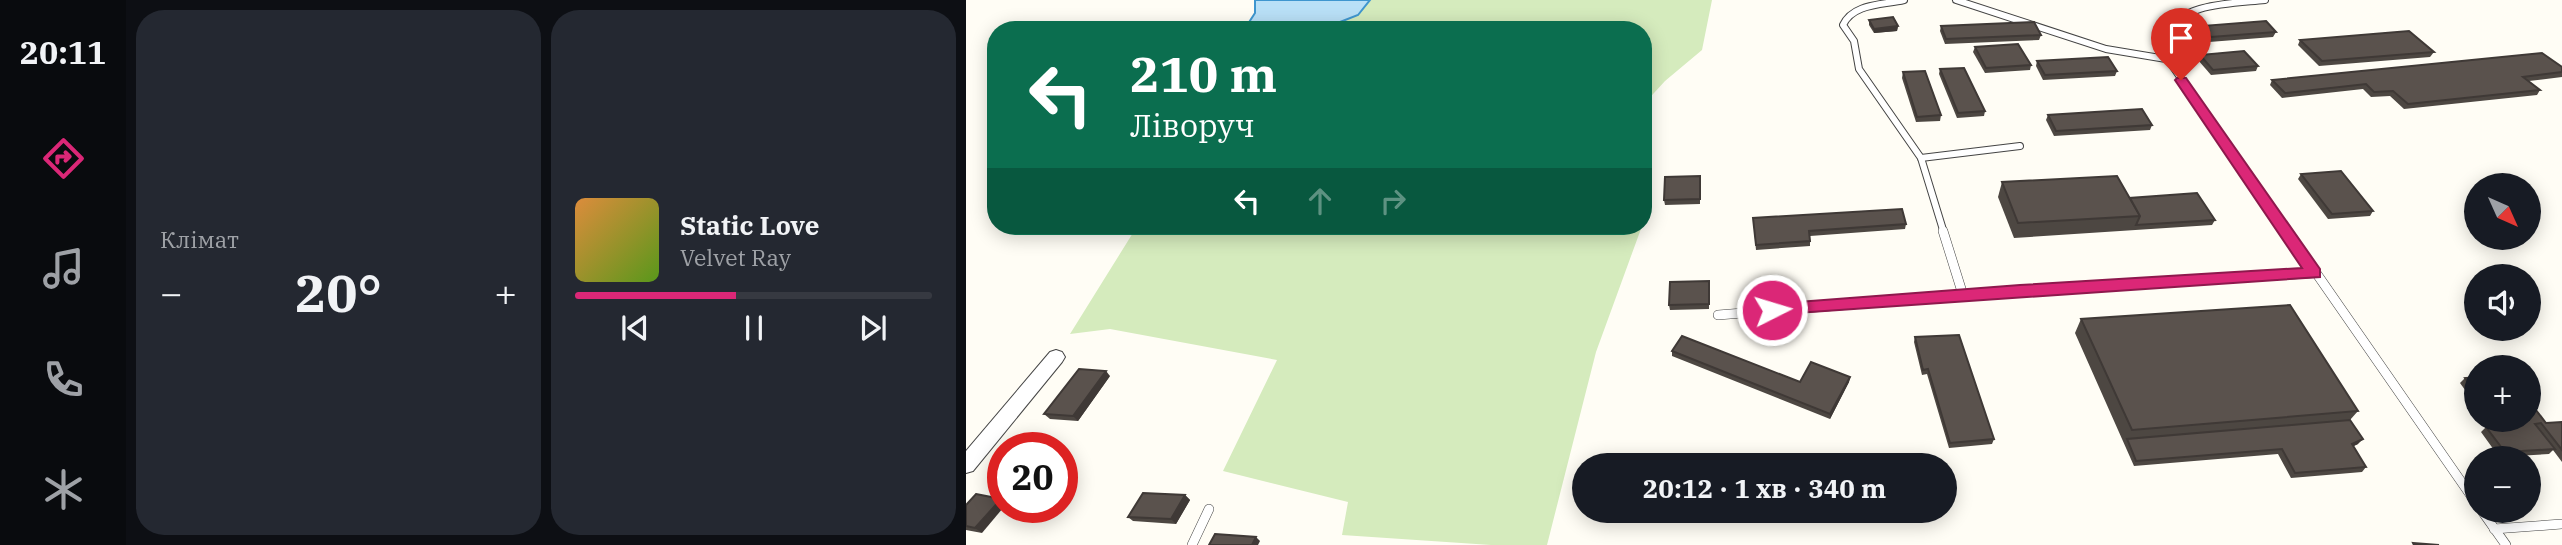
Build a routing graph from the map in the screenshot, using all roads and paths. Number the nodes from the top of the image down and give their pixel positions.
1 (1904, 0) edge
2 (1956, 0) edge
3 (2264, 0) edge
4 (2166, 59) junction
5 (2020, 146) dead end
6 (1921, 158) junction
7 (2314, 273) junction
8 (1963, 295) junction
9 (1718, 315) dead end
10 (1056, 357) dead end
11 (966, 465) edge
12 (2464, 486) edge
13 (1209, 509) dead end
14 (2490, 523) edge
15 (2562, 524) edge
16 (2494, 529) junction
17 (1192, 545) edge
18 (2506, 545) edge

1 - 6 lane
2 - 4 lane
3 - 4 lane
4 - 7 lane
5 - 6 lane
6 - 8 lane
7 - 8 lane
7 - 12 lane
8 - 9 lane
10 - 11 street
13 - 17 lane
14 - 16 lane
15 - 16 lane
16 - 18 lane

